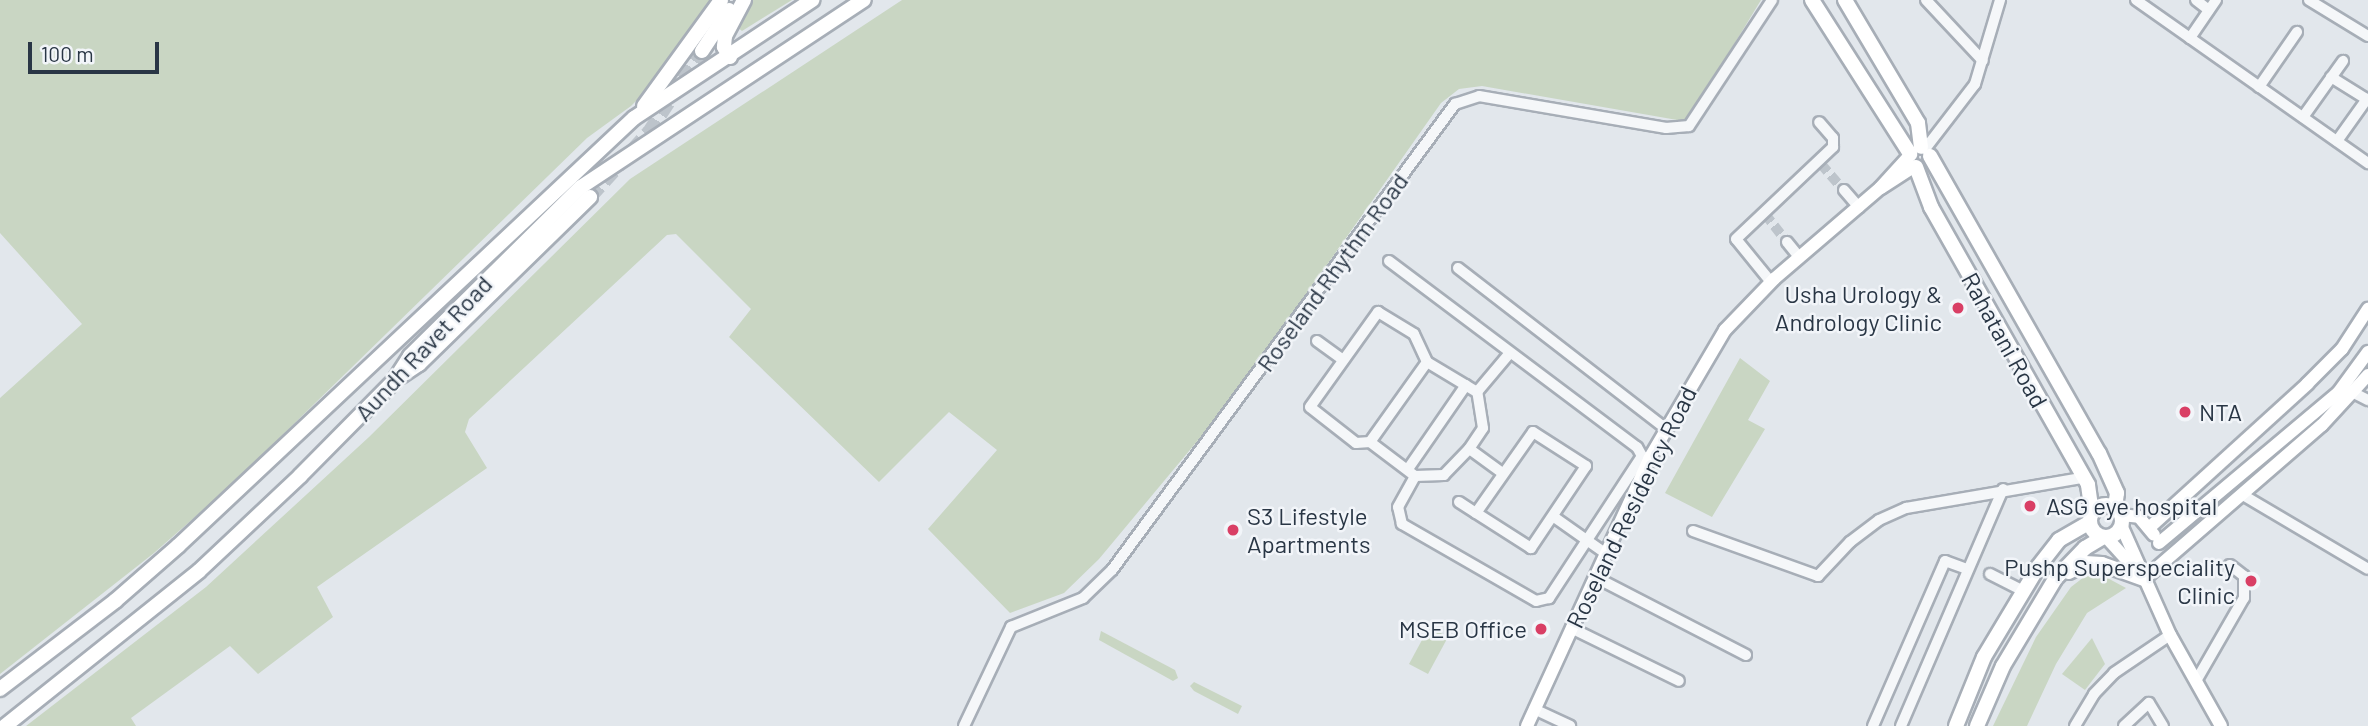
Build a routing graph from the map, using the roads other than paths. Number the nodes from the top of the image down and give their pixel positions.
1 (721, 0) edge
2 (735, 0) edge
3 (744, 0) edge
4 (812, 0) edge
5 (864, 0) edge
6 (1772, 0) edge
7 (1812, 0) edge
8 (1845, 0) edge
9 (1926, 0) edge
10 (2000, 0) edge
11 (2196, 0) edge
12 (2216, 0) edge
13 (2309, 0) edge
14 (2143, 2) edge
15 (2209, 10) junction
16 (2297, 32) dead end
17 (2368, 36) edge
18 (2190, 38) junction
19 (702, 51) tunnel mouth
20 (730, 57) junction
21 (1983, 61) junction
22 (2343, 61) dead end
23 (2331, 77) junction
24 (2259, 87) junction
25 (2367, 99) edge
26 (2302, 117) junction
27 (634, 118) junction
28 (1819, 122) dead end
29 (2337, 141) junction
30 (1921, 157) junction
31 (2368, 163) edge
32 (1844, 190) tunnel mouth
33 (590, 197) tunnel mouth
34 (1859, 206) junction
35 (1787, 242) tunnel mouth
36 (1799, 257) junction
37 (1389, 261) dead end
38 (1458, 268) dead end
39 (1771, 282) junction
40 (2368, 309) edge
41 (1317, 341) dead end
42 (2368, 352) edge
43 (1509, 354) junction
44 (1343, 360) junction
45 (1427, 362) junction
46 (2368, 375) edge
47 (394, 381) junction
48 (1466, 385) junction
49 (1477, 392) junction
50 (2360, 392) edge
51 (2368, 400) edge
52 (1666, 429) junction
53 (1370, 442) junction
54 (1469, 449) junction
55 (1501, 472) junction
56 (1411, 473) junction
57 (2081, 478) junction
58 (2003, 489) junction
59 (2243, 495) junction
60 (1459, 502) dead end
61 (1476, 513) junction
62 (2119, 516) junction
63 (1555, 517) junction
64 (2091, 517) junction
65 (2149, 528) junction
66 (1693, 531) dead end
67 (2105, 537) junction
68 (1588, 542) junction
69 (2160, 543) junction
70 (1605, 554) junction
71 (2171, 557) junction
72 (2230, 565) dead end
73 (1968, 569) junction
74 (2368, 569) edge
75 (1990, 574) dead end
76 (1595, 577) junction
77 (2055, 579) junction
78 (2144, 579) junction
79 (2023, 591) junction
80 (1571, 628) junction
81 (2170, 635) junction
82 (1746, 656) dead end
83 (1679, 681) dead end
84 (2196, 681) junction
85 (0, 690) edge
86 (1534, 709) junction
87 (5, 726) edge
88 (964, 726) edge
89 (1527, 726) edge
90 (1570, 726) edge
91 (1873, 726) edge
92 (1901, 726) edge
93 (1955, 726) edge
94 (1978, 726) edge
95 (2075, 726) edge
96 (2124, 726) edge
97 (2163, 726) edge
98 (2221, 726) edge

1 - 27 main road
2 - 19 main road
3 - 20 main road
4 - 20 main road, Aundh Ravet Road
5 - 47 main road, Aundh Ravet Road
6 - 88 street, Roseland Rhythm Road
7 - 30 main road
8 - 30 main road
9 - 21 street
10 - 21 street
11 - 15 street
12 - 15 street
13 - 17 street
14 - 18 street
15 - 18 street
16 - 24 street
18 - 24 street
20 - 27 main road, Aundh Ravet Road
21 - 30 street
22 - 23 street
23 - 25 street
23 - 26 street
24 - 26 street
25 - 29 street
26 - 29 street
27 - 85 main road, Aundh Ravet Road
28 - 39 street
29 - 31 street
30 - 34 street, Roseland Residency Road
30 - 57 main road, Rahatani Road
30 - 62 main road, Rahatani Road
32 - 34 street
33 - 47 main road
34 - 36 street, Roseland Residency Road
35 - 36 street
36 - 39 street, Roseland Residency Road
37 - 43 street
38 - 52 street
39 - 52 street, Roseland Residency Road
40 - 65 street
41 - 44 street
42 - 69 street
43 - 49 street
43 - 68 street
44 - 45 street
44 - 53 street
45 - 48 street
45 - 53 street
46 - 50 street
47 - 87 main road, Aundh Ravet Road
48 - 49 street
48 - 56 street
49 - 54 street
50 - 51 street
50 - 59 street
52 - 70 street, Roseland Residency Road
53 - 56 street
54 - 55 street
54 - 56 street
55 - 61 street
55 - 63 street
56 - 68 street
57 - 58 street
57 - 64 main road, Rahatani Road
58 - 66 street
58 - 73 street
59 - 71 street
59 - 74 street
60 - 61 street
61 - 63 street
62 - 64 main road
62 - 65 street
62 - 67 main road
62 - 78 street
63 - 68 street
64 - 67 main road
64 - 79 main road
65 - 69 street
67 - 77 main road
67 - 78 street
68 - 70 street
69 - 71 street
70 - 76 street, Roseland Residency Road
71 - 78 street
72 - 84 street
73 - 91 street
73 - 92 street
75 - 79 street
76 - 80 street, Roseland Residency Road
76 - 82 street
77 - 78 main road
77 - 94 main road
78 - 81 street
79 - 93 main road
80 - 83 street
80 - 86 street, Roseland Residency Road
81 - 84 street
81 - 95 street
84 - 98 street
86 - 89 street, Roseland Residency Road
86 - 90 street
96 - 97 street

